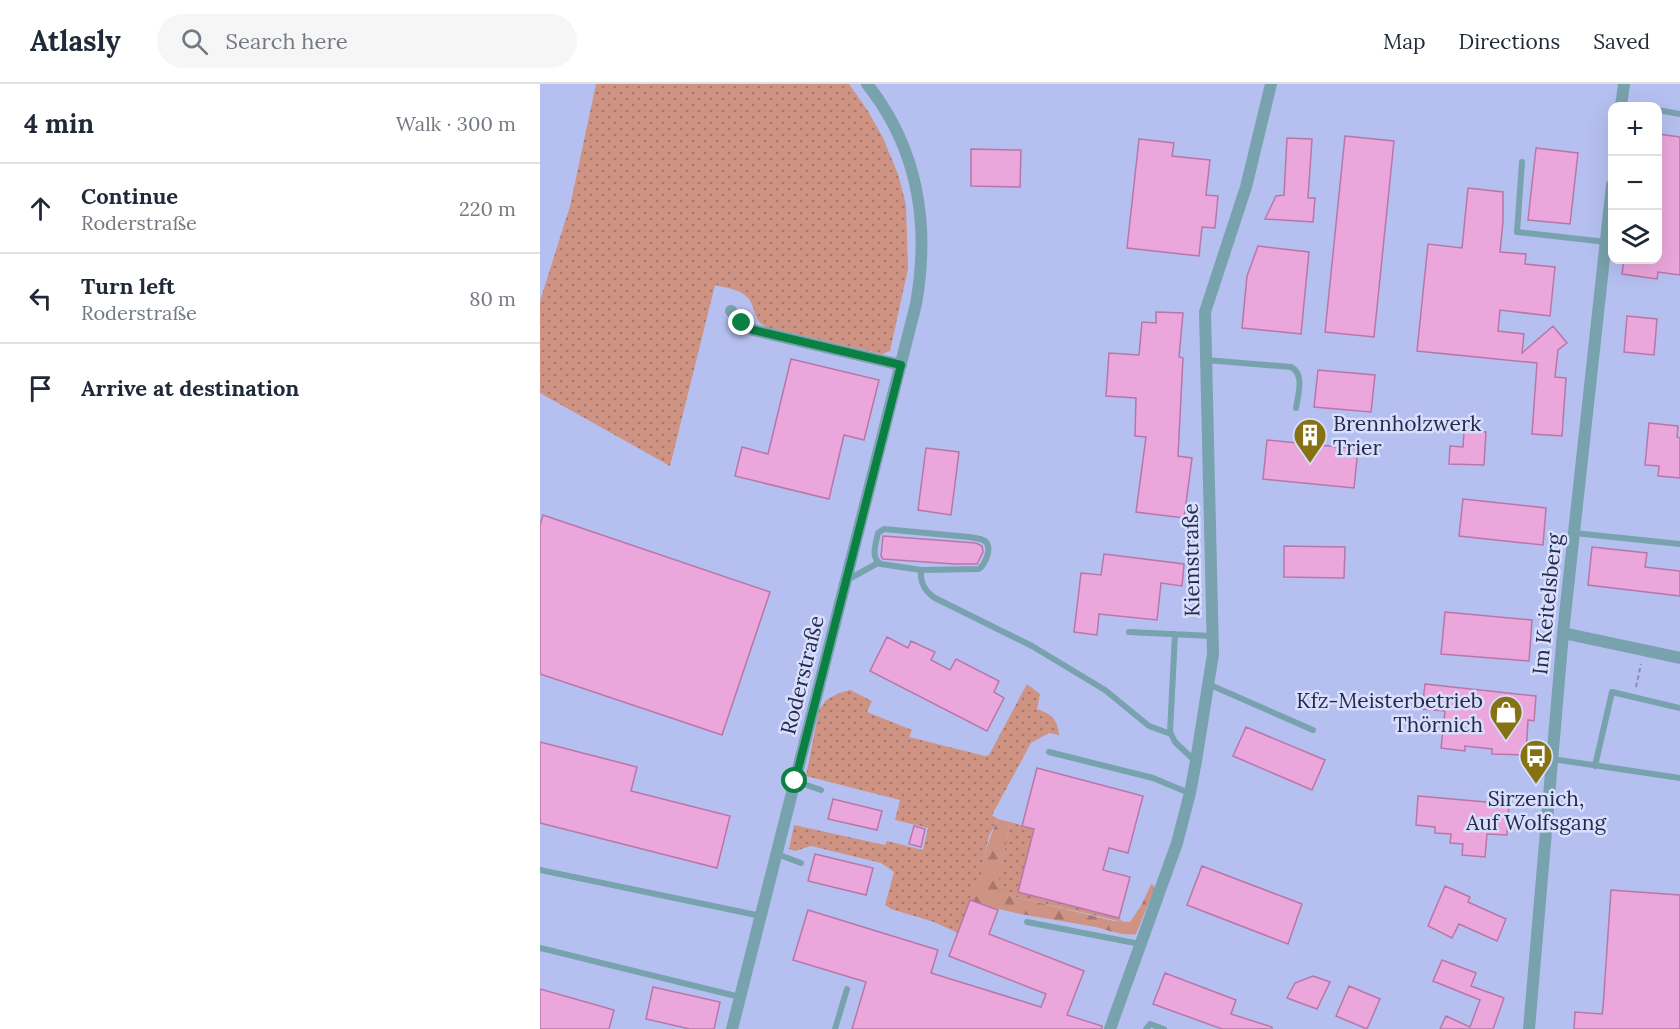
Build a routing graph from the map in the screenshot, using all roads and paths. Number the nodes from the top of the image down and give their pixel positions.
1 (867, 84) edge
2 (1270, 84) edge
3 (1624, 84) edge
4 (1625, 102) edge
5 (1662, 111) edge
6 (1680, 114) edge
7 (1522, 162) dead end
8 (1609, 210) edge
9 (1606, 242) junction
10 (731, 311) dead end
11 (1206, 360) junction
12 (901, 365) junction
13 (1296, 408) dead end
14 (1574, 533) junction
15 (1680, 544) edge
16 (878, 563) junction
17 (921, 570) junction
18 (846, 580) junction
19 (1129, 632) dead end
20 (1563, 633) junction
21 (1175, 634) junction
22 (1213, 636) junction
23 (1680, 658) edge
24 (1642, 663) dead end
25 (1637, 682) dead end
26 (1207, 684) junction
27 (1680, 708) edge
28 (1313, 730) dead end
29 (1171, 734) junction
30 (1049, 752) dead end
31 (1552, 759) junction
32 (1196, 761) junction
33 (1595, 766) junction
34 (1680, 778) edge
35 (795, 781) junction
36 (821, 790) dead end
37 (1190, 794) junction
38 (777, 854) junction
39 (801, 863) dead end
40 (540, 870) edge
41 (761, 916) junction
42 (1027, 922) dead end
43 (1140, 944) junction
44 (540, 948) edge
45 (847, 990) dead end
46 (740, 997) junction
47 (732, 1029) edge
48 (835, 1029) edge
49 (1110, 1029) edge
50 (1146, 1029) edge
51 (1164, 1029) edge
52 (1529, 1029) edge

1 - 12 street, Roderstraße
2 - 11 street, Kiemstraße
3 - 4 street
5 - 6 lane
7 - 9 lane
8 - 9 street, Im Keitelsberg
9 - 14 street, Im Keitelsberg
10 - 12 street
11 - 13 lane
11 - 22 street, Kiemstraße
12 - 18 street, Roderstraße
14 - 15 lane
14 - 20 street, Im Keitelsberg
16 - 17 lane
16 - 17 lane
16 - 18 lane
17 - 29 lane
18 - 35 street, Roderstraße
19 - 21 lane
20 - 23 street
20 - 31 street, Im Keitelsberg
21 - 22 lane
21 - 29 lane
22 - 26 street, Kiemstraße
24 - 25 path
26 - 28 lane
26 - 32 street, Kiemstraße
27 - 33 lane
29 - 32 lane
30 - 37 lane
31 - 33 lane
31 - 52 street, Im Keitelsberg
32 - 37 street, Kiemstraße
33 - 34 lane
35 - 36 lane
35 - 38 street, Roderstraße
37 - 43 street, Kiemstraße
38 - 39 lane
38 - 41 street, Roderstraße
40 - 41 lane
41 - 46 street, Roderstraße
42 - 43 lane
43 - 49 street, Kiemstraße
44 - 46 lane
45 - 48 lane
46 - 47 street, Roderstraße
50 - 51 lane

